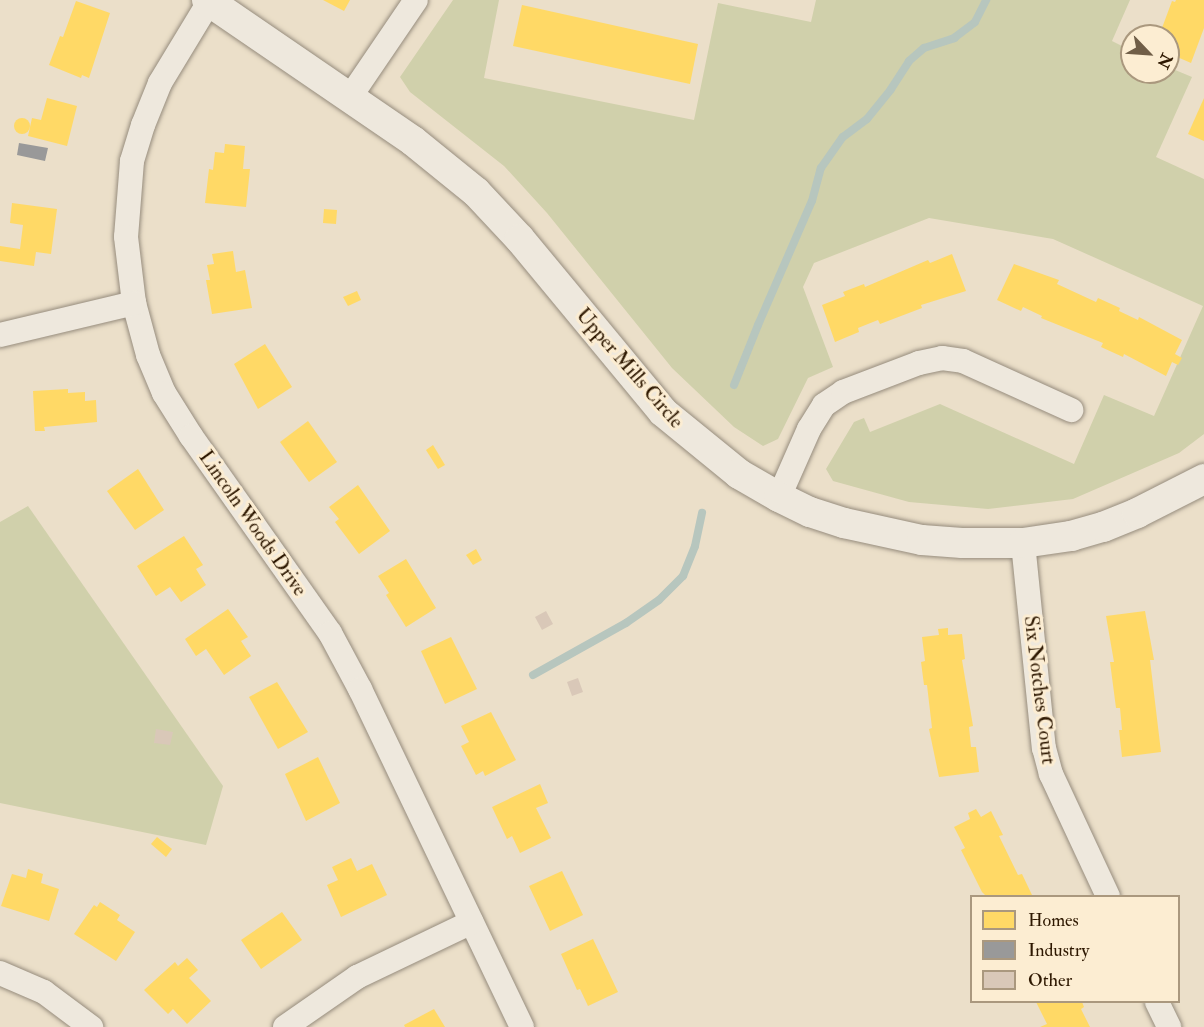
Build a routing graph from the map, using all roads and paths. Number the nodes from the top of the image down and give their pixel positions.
1 (416, 0) edge
2 (208, 1) edge
3 (350, 97) junction
4 (134, 303) junction
5 (0, 335) edge
6 (1071, 410) dead end
7 (1204, 478) edge
8 (779, 497) junction
9 (1023, 543) junction
10 (1107, 895) edge
11 (472, 922) junction
12 (0, 973) edge
13 (1157, 1003) edge
14 (91, 1027) edge
15 (285, 1027) edge
16 (522, 1027) edge
17 (1169, 1027) edge

1 - 3 street
2 - 3 street, Upper Mills Circle
2 - 4 street, Lincoln Woods Drive
3 - 8 street, Upper Mills Circle
4 - 5 street
4 - 11 street, Lincoln Woods Drive
6 - 8 street
7 - 9 street, Upper Mills Circle
8 - 9 street, Upper Mills Circle
9 - 10 street, Six Notches Court
11 - 15 street
11 - 16 street, Lincoln Woods Drive
12 - 14 street
13 - 17 street

